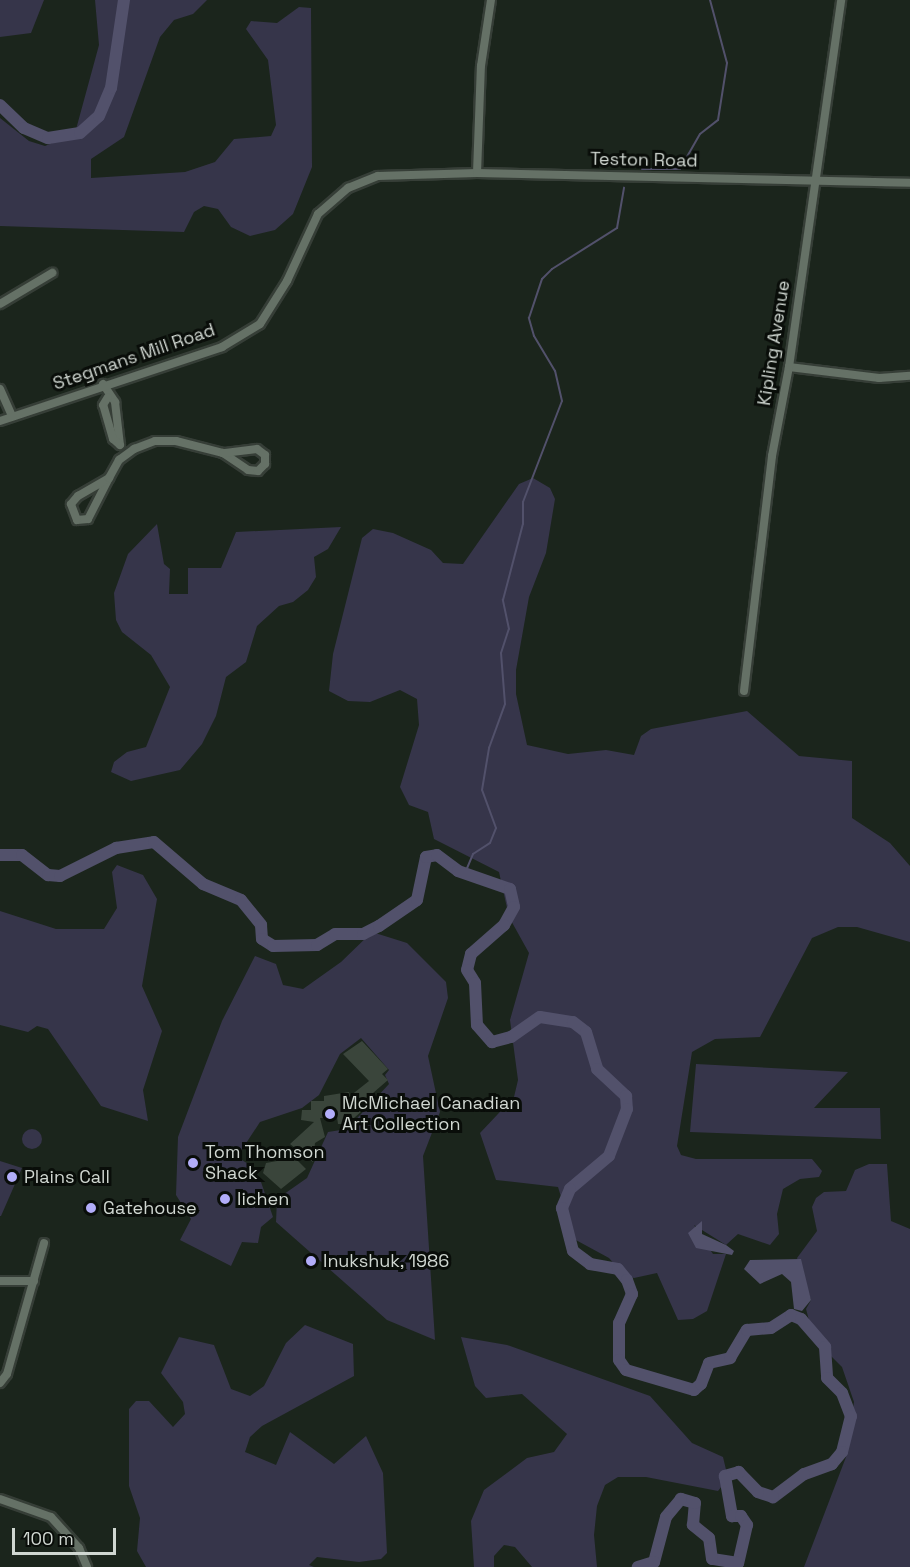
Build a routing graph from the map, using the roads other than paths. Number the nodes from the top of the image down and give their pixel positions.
1 (491, 0) edge
2 (841, 0) edge
3 (477, 173) junction
4 (378, 176) joint
5 (814, 180) junction
6 (910, 183) edge
7 (52, 273) dead end
8 (0, 304) edge
9 (789, 367) junction
10 (910, 376) edge
11 (104, 384) junction
12 (0, 389) edge
13 (12, 416) junction
14 (0, 420) edge
15 (223, 453) junction
16 (126, 456) junction
17 (109, 478) junction
18 (744, 691) dead end
19 (44, 1243) dead end
20 (0, 1281) edge
21 (34, 1281) junction
22 (0, 1383) edge
23 (0, 1499) edge
24 (87, 1567) edge

1 - 3 street
2 - 5 street, Kipling Avenue
3 - 4 street, Teston Road
3 - 5 street, Teston Road
4 - 11 street, Stegmans Mill Road
5 - 6 street, Teston Road
5 - 9 street, Kipling Avenue
7 - 8 street
9 - 10 street
9 - 18 street, Kipling Avenue
11 - 13 street, Stegmans Mill Road
11 - 16 street
12 - 13 street
13 - 14 street, Stegmans Mill Road
15 - 15 street
15 - 16 street
16 - 17 street
17 - 17 street
19 - 21 street
20 - 21 street
21 - 22 street
23 - 24 street

